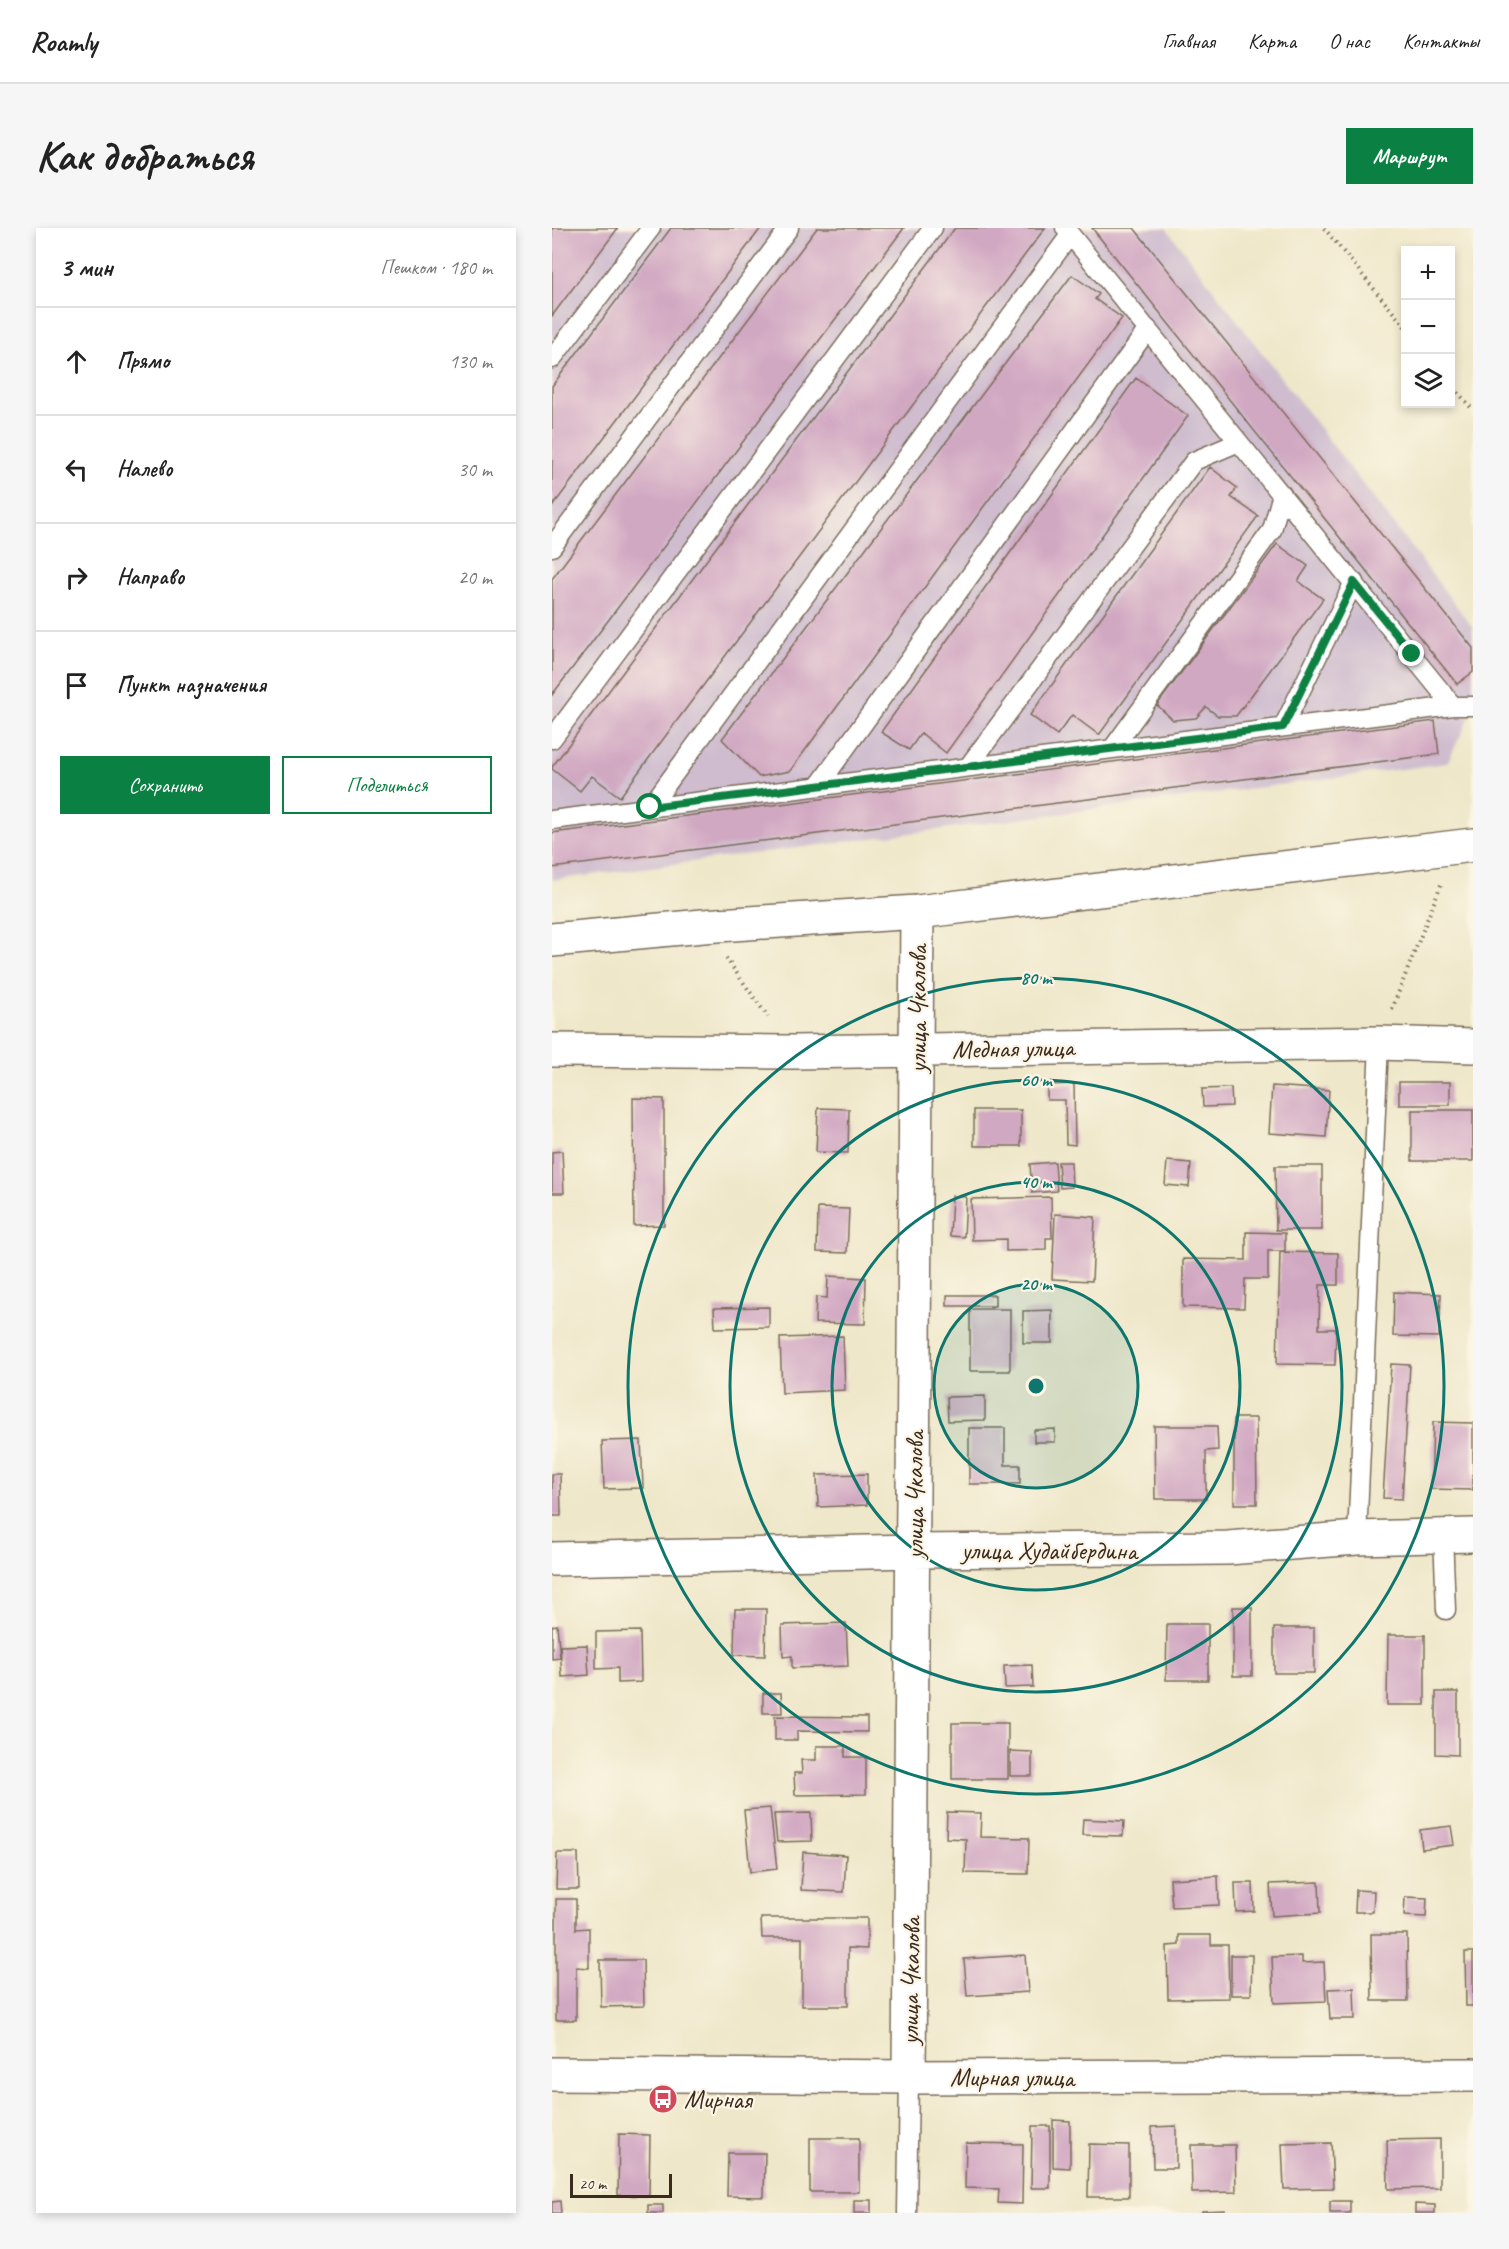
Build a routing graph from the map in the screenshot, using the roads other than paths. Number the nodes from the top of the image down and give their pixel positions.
1 (651, 228) edge
2 (789, 228) edge
3 (933, 228) edge
4 (1068, 231) edge
5 (1148, 329) junction
6 (552, 360) edge
7 (1239, 442) junction
8 (1282, 494) junction
9 (552, 547) edge
10 (1354, 582) junction
11 (1454, 706) junction
12 (1473, 706) edge
13 (1283, 727) junction
14 (552, 740) edge
15 (1112, 749) junction
16 (968, 767) junction
17 (819, 786) junction
18 (650, 807) junction
19 (552, 820) edge
20 (1464, 846) edge
21 (917, 912) junction
22 (552, 940) edge
23 (1379, 1043) junction
24 (1473, 1046) edge
25 (916, 1049) junction
26 (552, 1050) edge
27 (1458, 1535) edge
28 (1357, 1538) junction
29 (914, 1551) junction
30 (552, 1559) edge
31 (1446, 1610) dead end
32 (552, 2074) edge
33 (1473, 2075) edge
34 (909, 2077) junction
35 (908, 2213) edge

1 - 6 lane
2 - 9 lane
3 - 14 lane
4 - 5 lane
4 - 18 lane
5 - 7 lane
5 - 17 lane
7 - 8 lane
7 - 16 lane
8 - 10 lane
8 - 15 lane
10 - 11 lane
10 - 13 lane
11 - 12 lane
11 - 13 lane
13 - 15 lane
15 - 16 lane
16 - 17 lane
17 - 18 lane
18 - 19 lane
20 - 21 street
21 - 22 street
21 - 25 street, улица Чкалова
23 - 24 street, Медная улица
23 - 25 street, Медная улица
23 - 28 lane
25 - 26 street, Медная улица
25 - 29 street, улица Чкалова
27 - 28 street, улица Худайбердина
27 - 31 lane
28 - 29 street, улица Худайбердина
29 - 30 street, улица Худайбердина
29 - 34 street, улица Чкалова
32 - 34 street, Мирная улица
33 - 34 street, Мирная улица
34 - 35 lane

